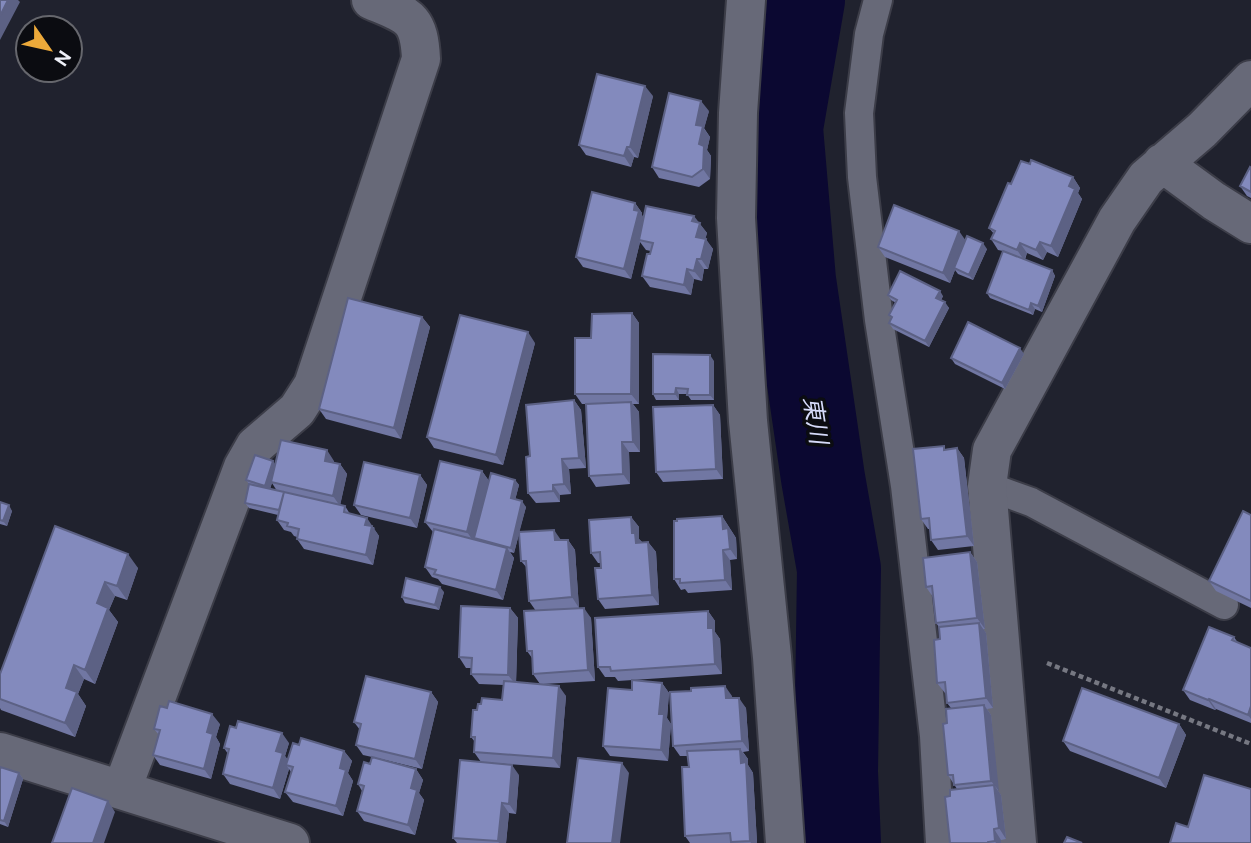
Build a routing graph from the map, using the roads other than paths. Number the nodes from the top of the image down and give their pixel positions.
1 (371, 0) edge
2 (746, 0) edge
3 (878, 0) edge
4 (1251, 80) edge
5 (1162, 163) junction
6 (1251, 224) edge
7 (987, 486) junction
8 (1224, 606) edge
9 (0, 752) edge
10 (122, 789) junction
11 (290, 843) edge
12 (785, 843) edge
13 (940, 843) edge
14 (1017, 843) edge

1 - 10 street
2 - 12 street
3 - 13 lane
4 - 5 street
5 - 6 street
5 - 7 street
7 - 8 lane
7 - 14 street
9 - 10 street
10 - 11 street

